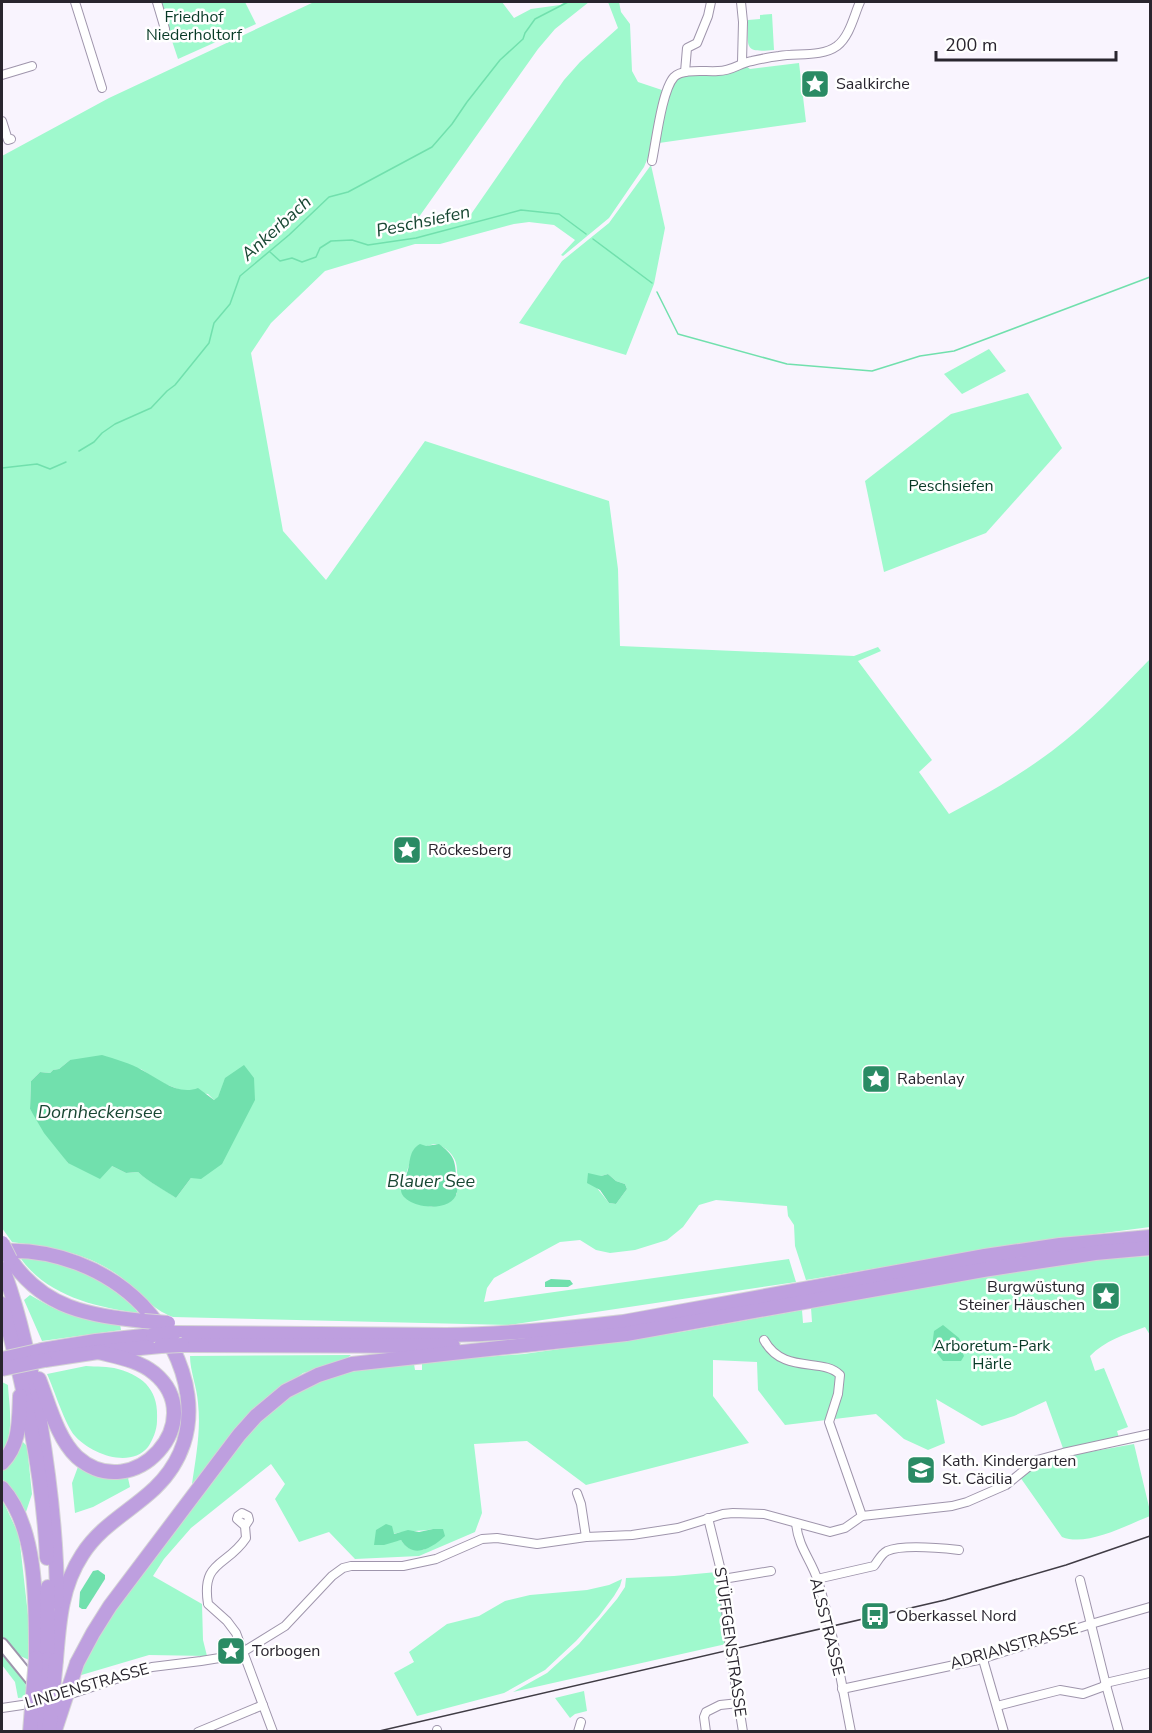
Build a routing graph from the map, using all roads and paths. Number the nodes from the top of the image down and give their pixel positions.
1 (75, 2) edge
2 (157, 2) edge
3 (711, 2) edge
4 (741, 2) edge
5 (860, 2) edge
6 (165, 29) dead end
7 (742, 62) junction
8 (32, 66) dead end
9 (685, 72) junction
10 (2, 75) edge
11 (102, 88) dead end
12 (2, 121) edge
13 (11, 139) dead end
14 (652, 161) dead end
15 (1150, 1237) edge
16 (2, 1243) edge
17 (1150, 1248) edge
18 (4, 1258) edge
19 (2, 1304) edge
20 (4, 1316) edge
21 (171, 1328) junction
22 (157, 1340) junction
23 (764, 1340) dead end
24 (552, 1342) junction
25 (97, 1346) junction
26 (39, 1356) junction
27 (2, 1359) edge
28 (2, 1369) edge
29 (22, 1382) junction
30 (1150, 1434) edge
31 (2, 1463) edge
32 (2, 1488) edge
33 (577, 1493) dead end
34 (862, 1516) junction
35 (708, 1518) junction
36 (796, 1524) junction
37 (245, 1527) dead end
38 (586, 1537) junction
39 (959, 1550) dead end
40 (771, 1571) dead end
41 (723, 1579) junction
42 (817, 1579) junction
43 (1080, 1580) dead end
44 (1150, 1607) edge
45 (1091, 1624) junction
46 (58, 1634) junction
47 (2, 1644) edge
48 (242, 1652) junction
49 (984, 1657) junction
50 (46, 1659) junction
51 (1149, 1673) dead end
52 (1106, 1685) junction
53 (842, 1689) junction
54 (47, 1701) junction
55 (738, 1703) junction
56 (263, 1705) junction
57 (997, 1706) junction
58 (2, 1708) edge
59 (581, 1722) dead end
60 (30, 1731) edge
61 (38, 1731) edge
62 (49, 1731) edge
63 (55, 1731) edge
64 (61, 1731) edge
65 (198, 1731) edge
66 (273, 1731) edge
67 (578, 1731) edge
68 (706, 1731) edge
69 (743, 1731) edge
70 (851, 1731) edge
71 (1004, 1731) edge
72 (1119, 1731) edge

1 - 11 street
2 - 6 street
3 - 9 street
4 - 7 street
5 - 7 street
7 - 9 street
8 - 10 street
9 - 14 street
12 - 13 street
15 - 21 highway
16 - 18 highway, bridge
17 - 24 highway
18 - 21 highway, bridge
18 - 26 highway
18 - 46 highway
19 - 20 highway
20 - 29 highway
21 - 22 highway, bridge
22 - 24 highway, bridge
22 - 25 highway
23 - 34 street
24 - 63 highway, bridge
25 - 26 highway
25 - 26 highway
26 - 27 highway, bridge
26 - 28 highway, bridge
26 - 46 highway
29 - 31 highway
29 - 50 highway
30 - 34 street
32 - 50 highway
33 - 38 street
34 - 36 street, LINDENSTRASSE
35 - 36 street, LINDENSTRASSE
35 - 38 street, LINDENSTRASSE
35 - 41 street, STÜFFGENSTRASSE
36 - 42 street, ALSSTRASSE
37 - 48 street
38 - 48 street, LINDENSTRASSE
39 - 42 street
40 - 41 street
41 - 55 street, STÜFFGENSTRASSE
42 - 53 street, ALSSTRASSE
43 - 45 street
44 - 45 street, ADRIANSTRASSE
45 - 49 street, ADRIANSTRASSE
45 - 52 street
46 - 50 highway
47 - 54 street
48 - 54 street, LINDENSTRASSE
48 - 56 street
49 - 53 street, ADRIANSTRASSE
49 - 57 street
50 - 60 highway, bridge
50 - 61 highway, bridge
50 - 62 highway, bridge
51 - 52 street
52 - 57 street
52 - 72 street
53 - 70 street, ALSSTRASSE
54 - 58 street, LINDENSTRASSE
54 - 64 street
55 - 68 street
55 - 69 street, STÜFFGENSTRASSE
56 - 65 street
56 - 66 street
57 - 71 street
59 - 67 street

